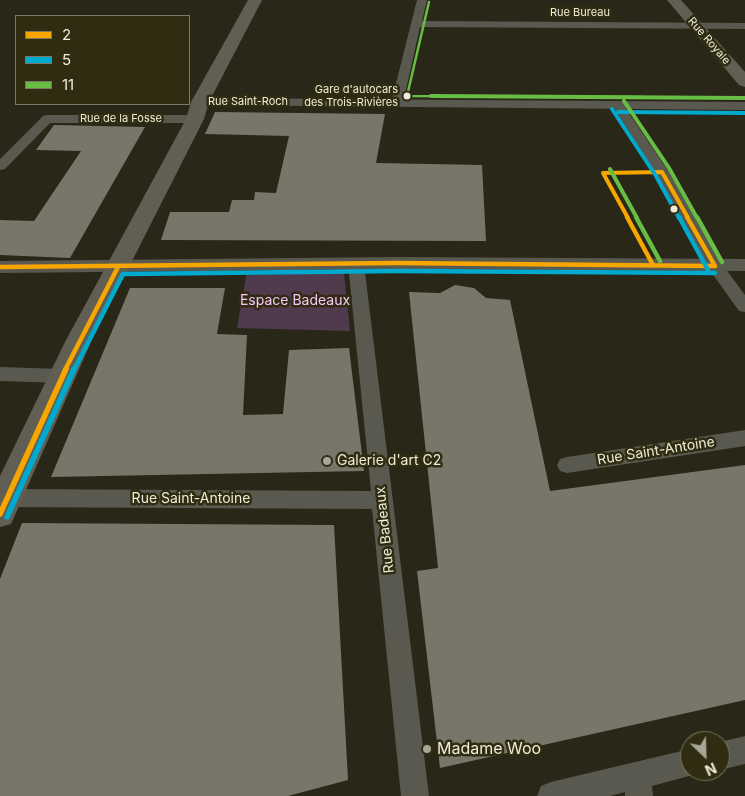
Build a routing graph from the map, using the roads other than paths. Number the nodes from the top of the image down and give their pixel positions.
1 (255, 0) edge
2 (422, 0) edge
3 (674, 0) edge
4 (415, 24) junction
5 (697, 26) junction
6 (745, 26) edge
7 (745, 82) edge
8 (397, 104) junction
9 (618, 105) junction
10 (745, 106) edge
11 (198, 110) junction
12 (0, 166) edge
13 (356, 264) junction
14 (745, 265) edge
15 (715, 266) junction
16 (118, 267) junction
17 (0, 268) edge
18 (745, 306) edge
19 (0, 374) edge
20 (62, 376) junction
21 (745, 438) edge
22 (567, 464) dead end
23 (382, 500) junction
24 (3, 503) edge
25 (745, 750) edge
26 (730, 754) edge
27 (680, 767) edge
28 (638, 786) edge
29 (415, 796) edge
30 (551, 796) edge

1 - 11 main road
2 - 4 street
3 - 5 main road, Rue Royale
4 - 5 street, Rue Bureau
4 - 8 street
5 - 6 street, Rue Bureau
5 - 7 main road, Rue Royale
8 - 9 street, Rue Saint-Roch
8 - 11 street, Rue Saint-Roch
9 - 10 street, Rue Saint-Roch
9 - 15 street
11 - 12 street, Rue de la Fosse
11 - 16 main road
13 - 15 street
13 - 16 street
13 - 23 street, Rue Badeaux
14 - 15 street
15 - 18 street
16 - 17 street
16 - 20 main road
19 - 20 street
20 - 24 main road
21 - 22 street, Rue Saint-Antoine
23 - 24 street, Rue Saint-Antoine
23 - 29 street, Rue Badeaux
25 - 26 street
27 - 28 street
28 - 30 street

